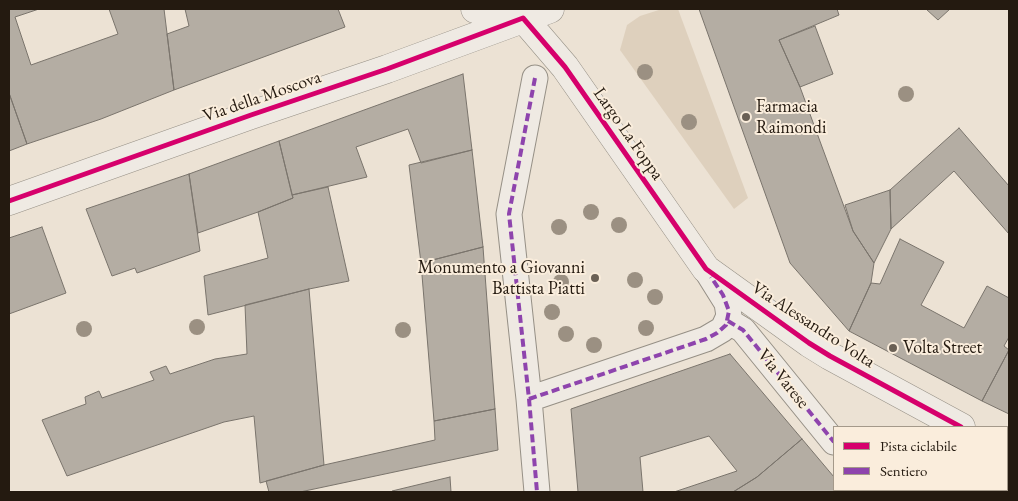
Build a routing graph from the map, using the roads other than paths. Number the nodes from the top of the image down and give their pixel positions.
1 (476, 9) edge
2 (550, 9) edge
3 (523, 13) edge
4 (535, 78) dead end
5 (9, 201) edge
6 (706, 270) junction
7 (728, 321) junction
8 (529, 399) junction
9 (956, 425) edge
10 (923, 426) edge
11 (833, 441) edge
12 (537, 492) edge

1 - 3 street
2 - 3 street, Via della Moscova
3 - 5 street, Via della Moscova
3 - 6 street, Largo La Foppa
4 - 8 street
6 - 7 street, Largo La Foppa
6 - 9 street, Via Alessandro Volta
7 - 8 street
7 - 11 street, Via Varese
8 - 12 street
9 - 10 street

